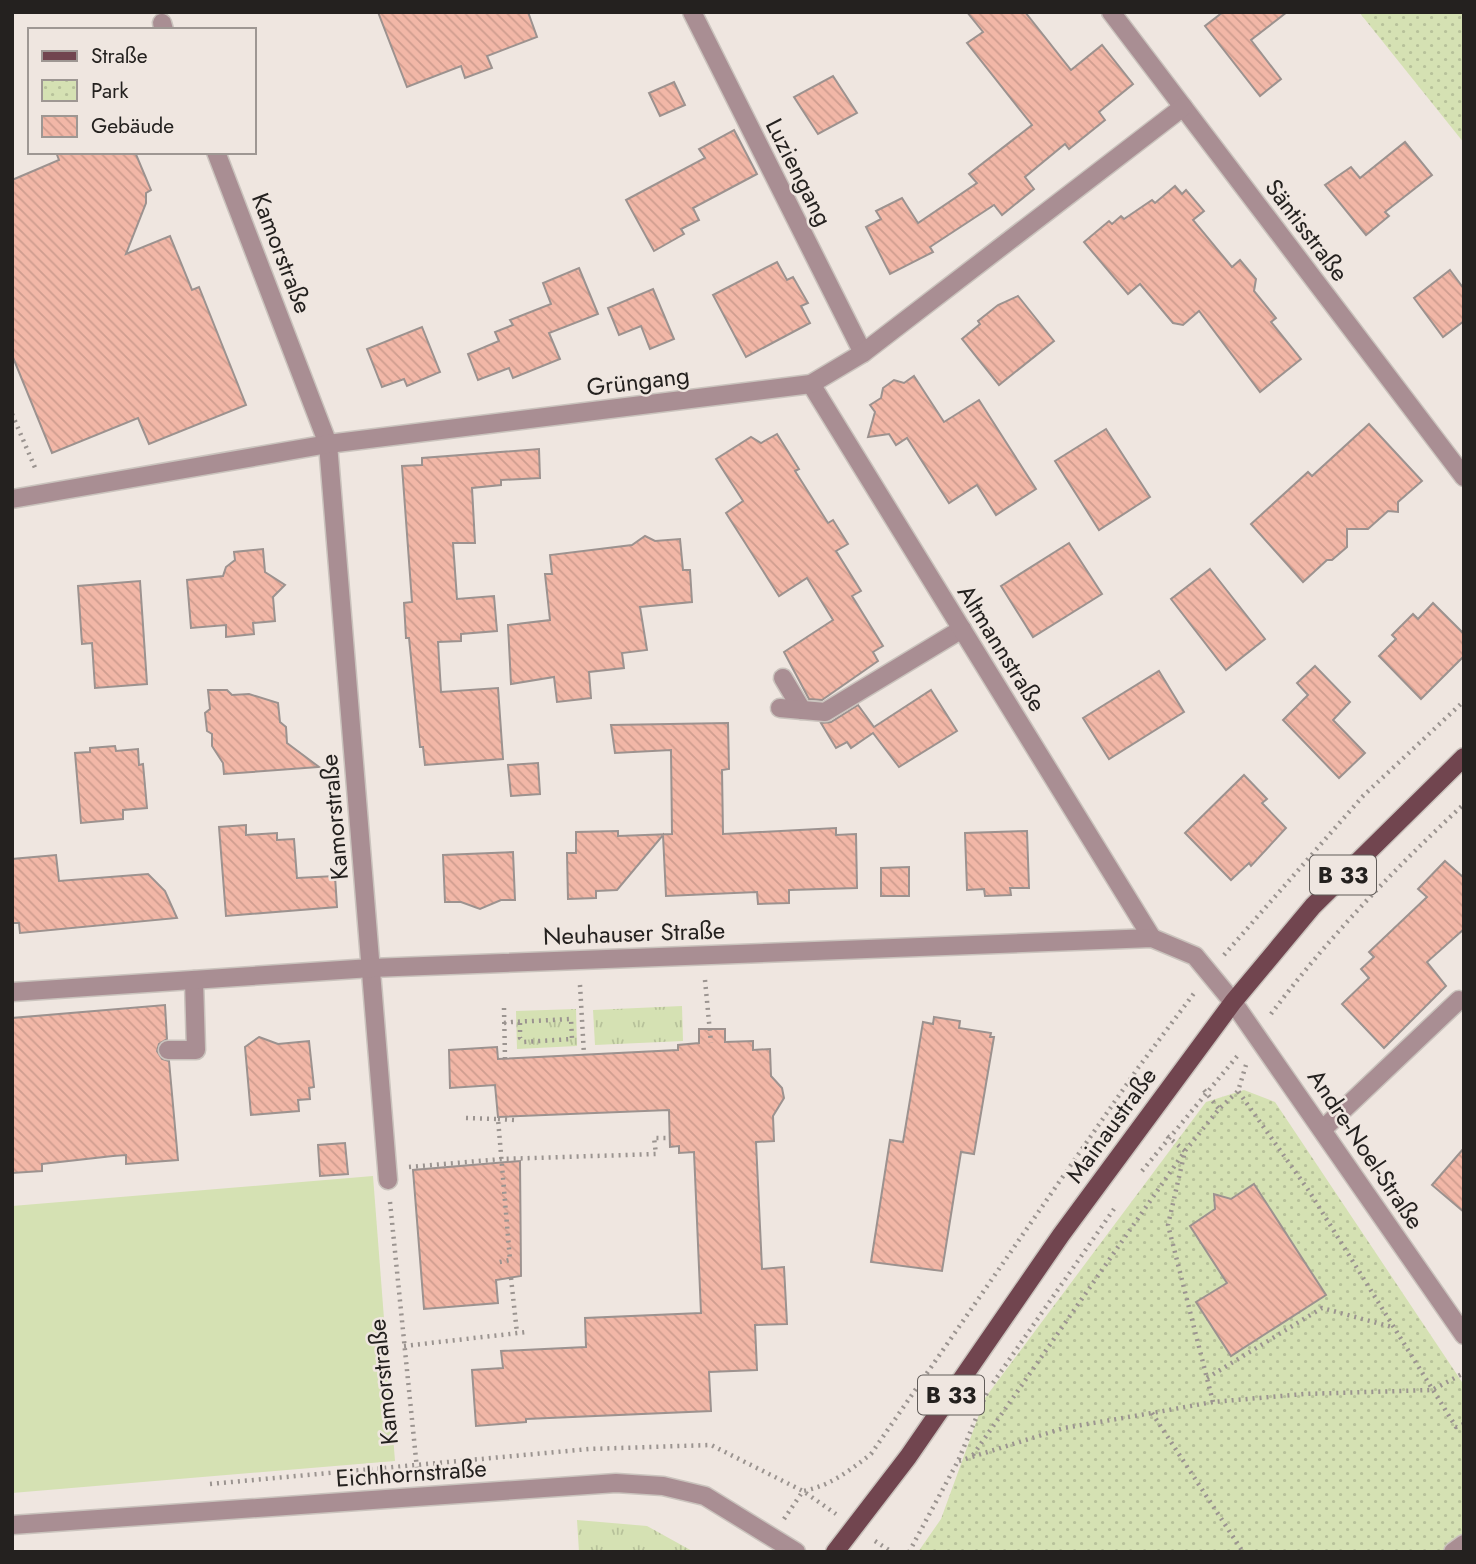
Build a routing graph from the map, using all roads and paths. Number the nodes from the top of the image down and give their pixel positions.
1 (692, 12) edge
2 (1111, 12) edge
3 (1183, 107) junction
4 (217, 154) edge
5 (863, 353) junction
6 (811, 384) junction
7 (12, 414) edge
8 (328, 444) junction
9 (1464, 477) edge
10 (45, 494) junction
11 (12, 499) edge
12 (962, 629) junction
13 (783, 678) dead end
14 (1464, 701) edge
15 (780, 708) dead end
16 (802, 710) junction
17 (1464, 757) edge
18 (1464, 804) edge
19 (1152, 938) junction
20 (578, 959) junction
21 (371, 968) junction
22 (1209, 972) junction
23 (194, 980) junction
24 (12, 992) edge
25 (707, 999) dead end
26 (1459, 1000) dead end
27 (1233, 1002) junction
28 (504, 1008) dead end
29 (520, 1022) junction
30 (504, 1023) junction
31 (1256, 1034) junction
32 (711, 1043) dead end
33 (168, 1050) dead end
34 (584, 1055) dead end
35 (505, 1058) dead end
36 (1238, 1091) junction
37 (513, 1116) dead end
38 (466, 1118) dead end
39 (498, 1119) junction
40 (1323, 1129) junction
41 (670, 1138) dead end
42 (1185, 1151) junction
43 (502, 1159) junction
44 (388, 1175) junction
45 (1138, 1177) dead end
46 (1122, 1198) dead end
47 (495, 1263) dead end
48 (512, 1278) dead end
49 (1462, 1326) edge
50 (1393, 1328) junction
51 (527, 1332) dead end
52 (517, 1333) junction
53 (404, 1346) junction
54 (1464, 1373) edge
55 (1207, 1378) junction
56 (1432, 1390) junction
57 (1213, 1402) junction
58 (1152, 1413) junction
59 (1464, 1424) edge
60 (973, 1455) junction
61 (958, 1461) junction
62 (416, 1467) junction
63 (207, 1484) dead end
64 (420, 1497) junction
65 (12, 1525) edge
66 (1464, 1544) edge
67 (796, 1552) edge
68 (835, 1552) edge
69 (909, 1552) edge
70 (1243, 1552) edge
71 (1453, 1552) edge

1 - 5 street, Luziengang
2 - 3 street, Säntisstraße
3 - 5 street, Grüngang
3 - 9 street, Säntisstraße
4 - 8 street, Kamorstraße
5 - 6 street, Grüngang
6 - 8 street, Grüngang
6 - 12 street, Altmannstraße
7 - 10 path
8 - 10 street, Grüngang
8 - 21 street, Kamorstraße
10 - 11 street, Grüngang
12 - 16 street
12 - 19 street, Altmannstraße
13 - 16 street
14 - 22 path
15 - 16 street
17 - 27 main road, Mainaustraße / B 33
18 - 31 path
19 - 20 street, Neuhauser Straße
19 - 22 street, Neuhauser Straße
20 - 21 street, Neuhauser Straße
20 - 34 path
21 - 23 street, Neuhauser Straße
21 - 44 street, Kamorstraße
22 - 27 street, Neuhauser Straße
22 - 62 path
23 - 24 street, Neuhauser Straße
23 - 33 street
25 - 32 path
26 - 40 street
27 - 31 street, Andre-Noel-Straße
27 - 68 main road, Mainaustraße / B 33
28 - 30 path
29 - 29 path
29 - 30 path
30 - 35 path
31 - 36 path
31 - 40 street, Andre-Noel-Straße
31 - 45 path
36 - 42 path
36 - 50 path
37 - 39 path
38 - 39 path
39 - 43 path
40 - 49 street, Andre-Noel-Straße
41 - 43 path
42 - 55 path
42 - 60 path
43 - 44 path
43 - 47 path
44 - 53 path, Kamorstraße
46 - 61 path
48 - 52 path
50 - 55 path
50 - 56 path
51 - 52 path
52 - 53 path
53 - 62 path, Kamorstraße
54 - 56 path
55 - 57 path
56 - 57 path
56 - 59 path
57 - 58 path
58 - 60 path
58 - 70 path
60 - 61 path
61 - 69 path
62 - 63 path
62 - 64 path, Kamorstraße
64 - 65 street, Eichhornstraße
64 - 67 street, Eichhornstraße
66 - 71 street

